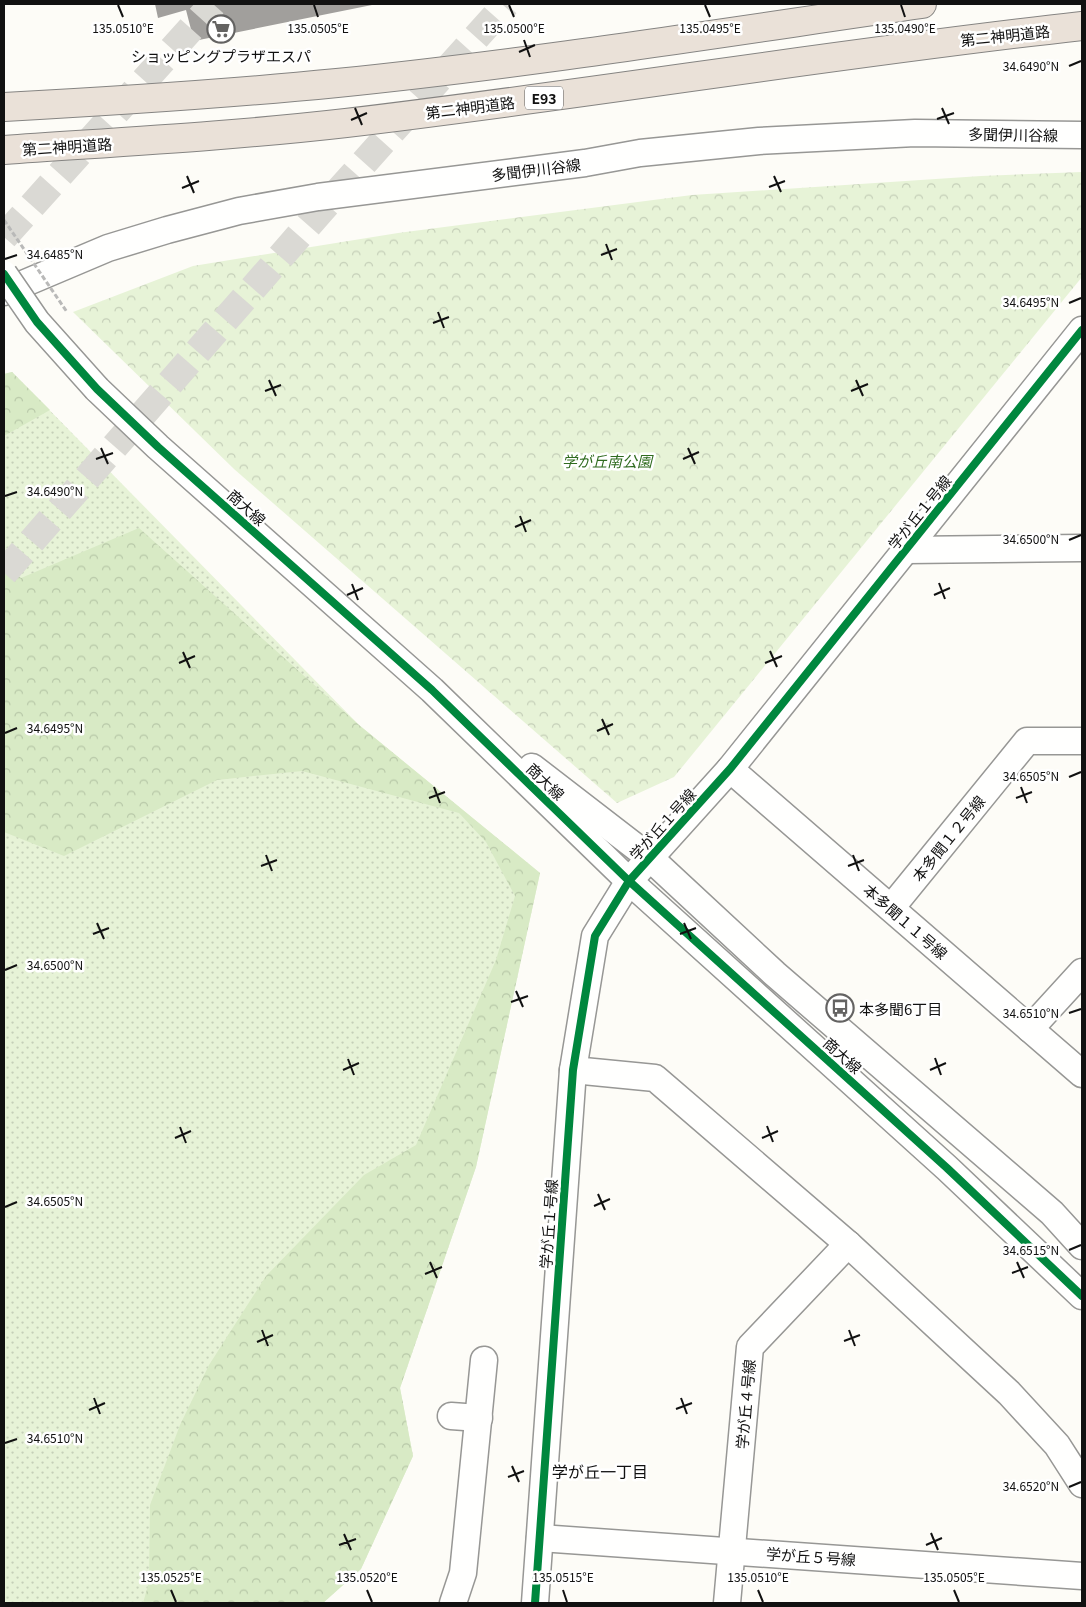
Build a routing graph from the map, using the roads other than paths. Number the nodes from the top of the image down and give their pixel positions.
1 (922, 4) edge
2 (1082, 26) edge
3 (4, 95) edge
4 (167, 97) junction
5 (4, 107) edge
6 (1082, 134) edge
7 (4, 150) edge
8 (4, 274) edge
9 (4, 292) edge
10 (1082, 330) edge
11 (1082, 548) edge
12 (906, 550) junction
13 (432, 690) junction
14 (1082, 741) edge
15 (730, 769) junction
16 (650, 858) junction
17 (629, 881) junction
18 (891, 908) junction
19 (1082, 972) edge
20 (1030, 1029) junction
21 (573, 1070) junction
22 (1082, 1074) edge
23 (848, 1244) junction
24 (1082, 1246) edge
25 (1082, 1296) edge
26 (484, 1360) dead end
27 (451, 1416) dead end
28 (478, 1418) junction
29 (1082, 1484) edge
30 (540, 1538) junction
31 (730, 1550) junction
32 (1082, 1576) edge
33 (453, 1603) edge
34 (536, 1603) edge
35 (727, 1603) edge

1 - 4 highway
2 - 7 highway, 第二神明道路 / E93
3 - 4 highway
4 - 5 highway
6 - 9 street, 多聞伊川谷線
8 - 13 street, 商大線, bridge
10 - 12 street, 学が丘１号線
11 - 12 street
12 - 15 street, 学が丘１号線
13 - 16 street, 商大線
13 - 17 street, 商大線
14 - 18 street, 本多聞１２号線
15 - 16 street, 学が丘１号線
15 - 18 street, 本多聞１１号線
16 - 17 street, 学が丘１号線
16 - 24 street, 商大線
17 - 21 street, 学が丘１号線
17 - 25 street, 商大線
18 - 20 street, 本多聞１１号線
19 - 20 street
20 - 22 street, 本多聞１１号線
21 - 23 street
21 - 30 street, 学が丘１号線
23 - 29 street
23 - 31 street, 学が丘４号線
26 - 28 street
27 - 28 street
28 - 33 street
30 - 31 street, 学が丘５号線
30 - 34 street, 学が丘１号線
31 - 32 street, 学が丘５号線
31 - 35 street, 学が丘４号線

